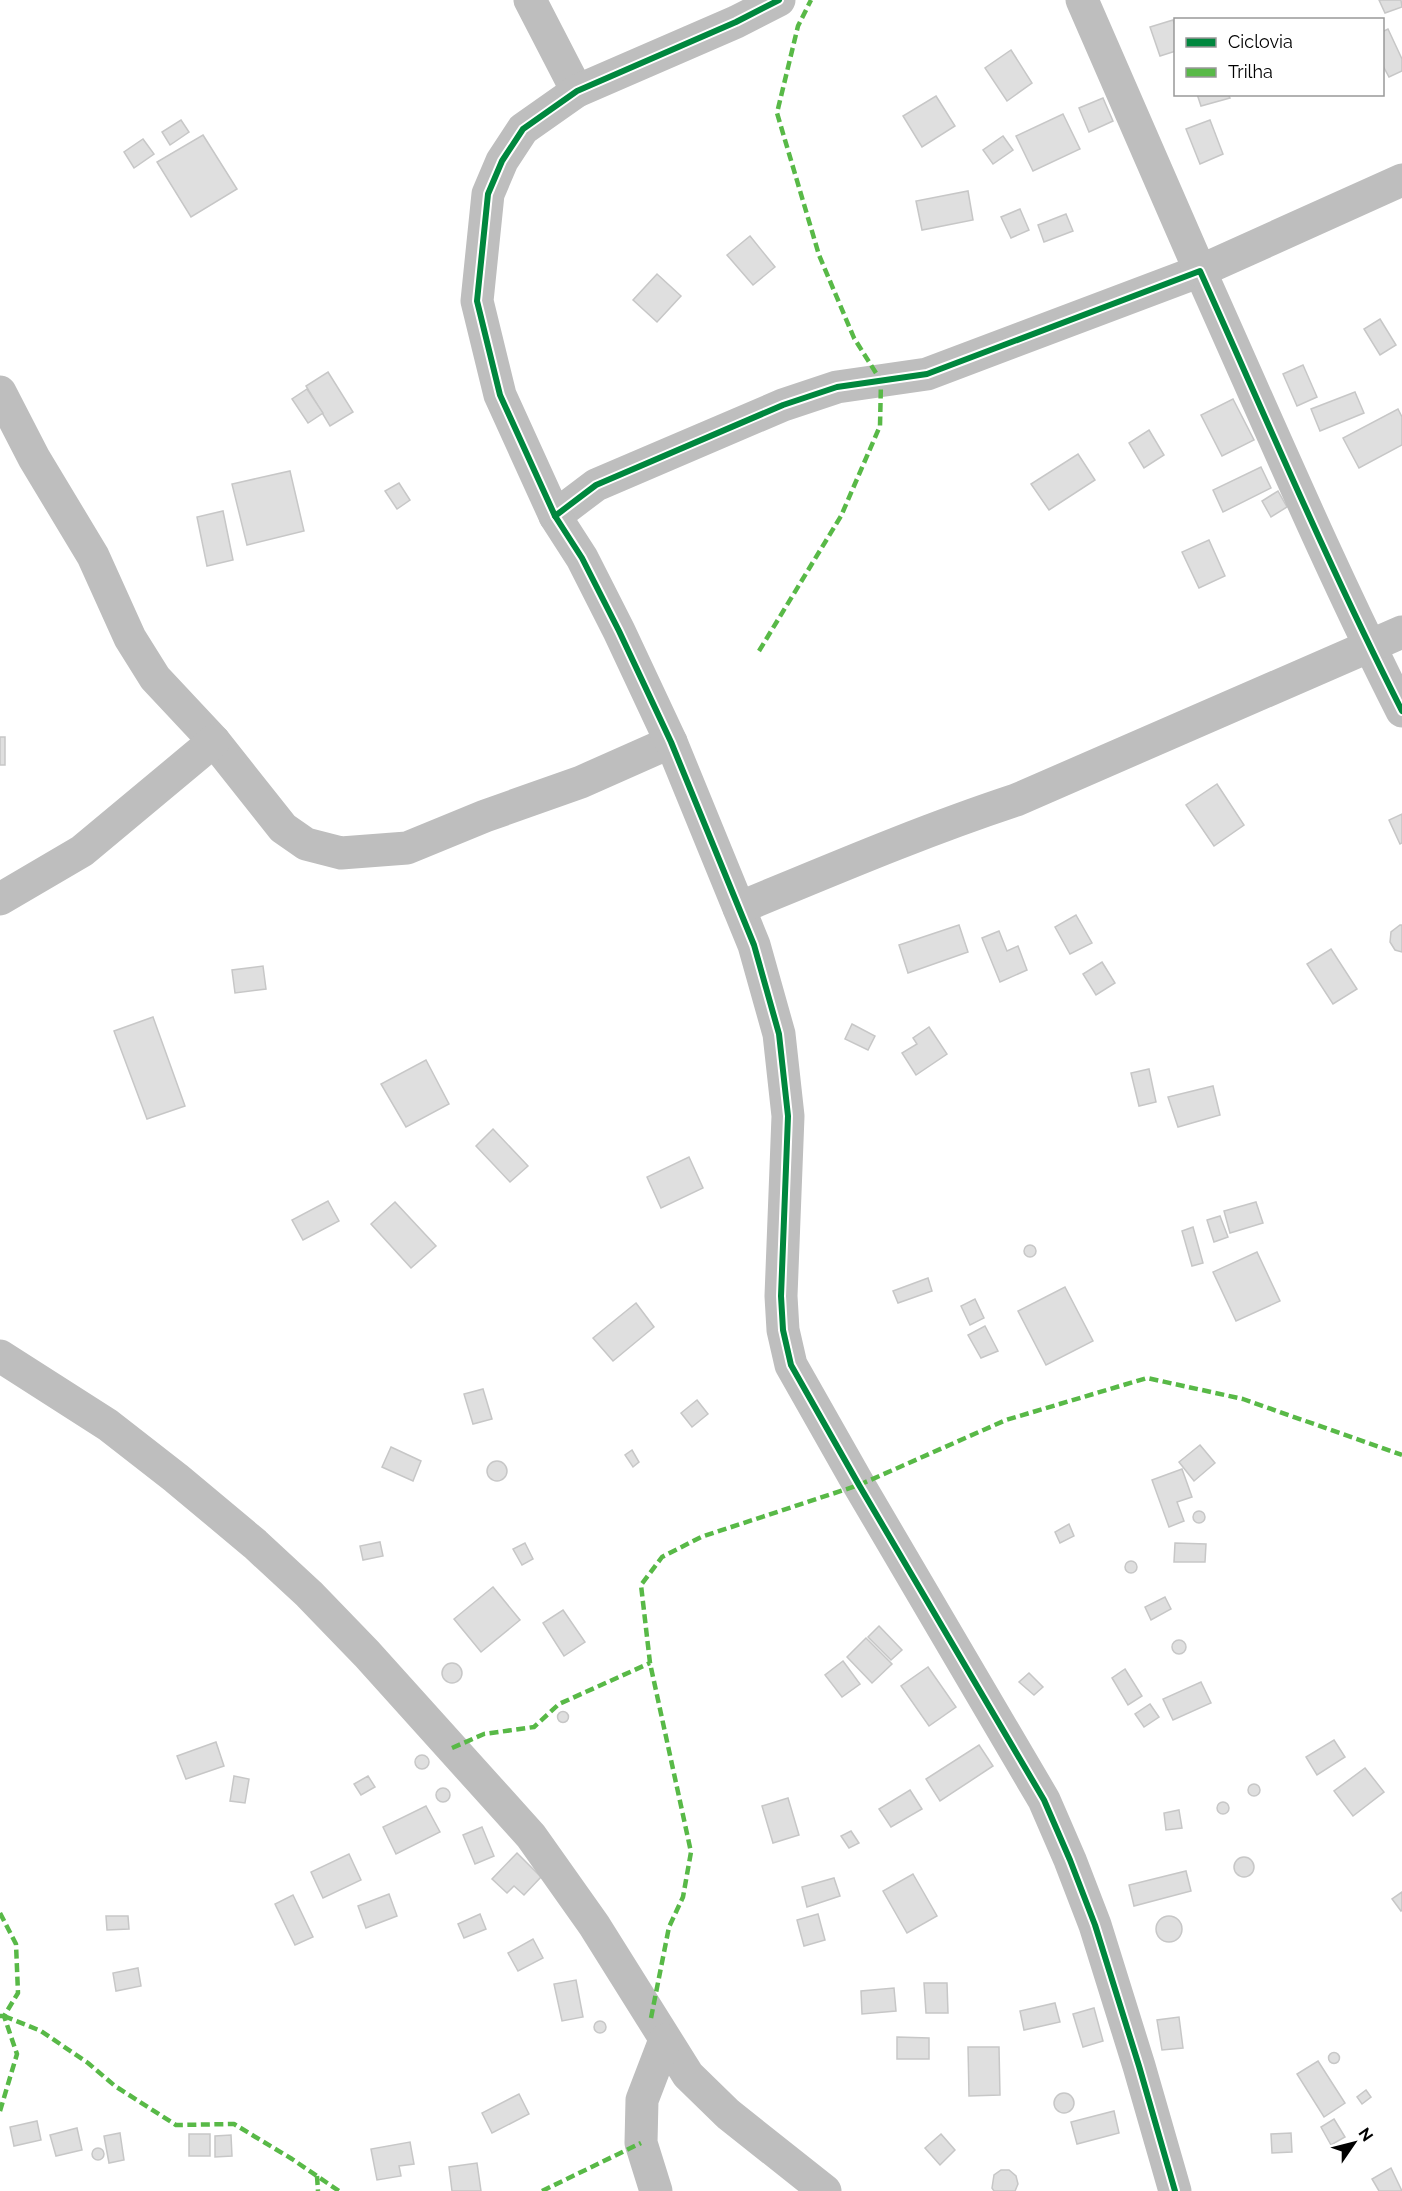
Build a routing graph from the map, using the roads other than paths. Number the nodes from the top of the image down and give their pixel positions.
1 (530, 0) edge
2 (779, 0) edge
3 (1082, 0) edge
4 (577, 91) junction
5 (1402, 180) edge
6 (1200, 271) junction
7 (0, 392) edge
8 (555, 516) junction
9 (1402, 632) edge
10 (1369, 646) junction
11 (1402, 711) edge
12 (214, 741) junction
13 (671, 742) junction
14 (0, 899) edge
15 (739, 908) junction
16 (0, 1356) edge
17 (664, 2040) junction
18 (656, 2191) edge
19 (825, 2191) edge
20 (1175, 2191) edge

1 - 4 street
2 - 4 street
3 - 6 street
4 - 8 street
5 - 6 street
6 - 8 street
6 - 10 street
7 - 12 street
8 - 13 street
9 - 10 street
10 - 11 street
10 - 15 street
12 - 13 street
12 - 14 street
13 - 15 street
15 - 20 street
16 - 17 street
17 - 18 street
17 - 19 street

